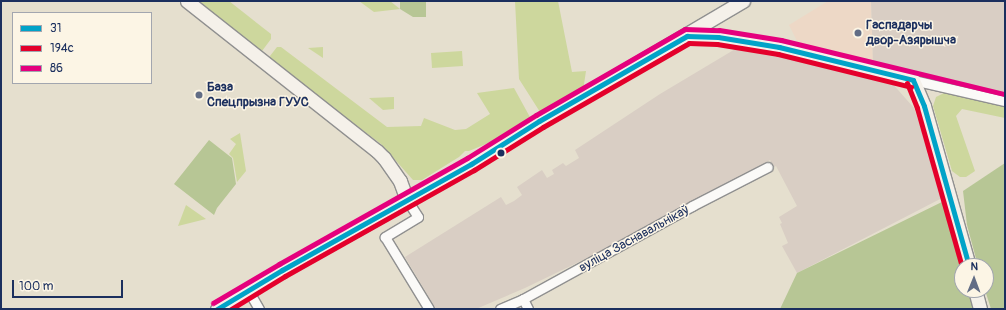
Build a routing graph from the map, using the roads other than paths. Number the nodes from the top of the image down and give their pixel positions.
1 (187, 1) edge
2 (743, 1) edge
3 (687, 36) junction
4 (913, 80) junction
5 (1005, 101) edge
6 (768, 167) dead end
7 (407, 200) junction
8 (967, 258) edge
9 (248, 290) junction
10 (977, 298) edge
11 (523, 299) junction
12 (217, 309) edge
13 (259, 309) edge
14 (429, 309) edge
15 (500, 309) edge
16 (528, 309) edge
17 (980, 309) edge

1 - 7 main road
2 - 3 main road
3 - 4 main road
3 - 7 main road
4 - 5 street
4 - 8 main road
6 - 11 street, вуліца Заснавальнікаў
7 - 9 main road
7 - 14 street
9 - 12 main road
9 - 13 street
10 - 17 main road
11 - 15 street, вуліца Заснавальнікаў
11 - 16 street

